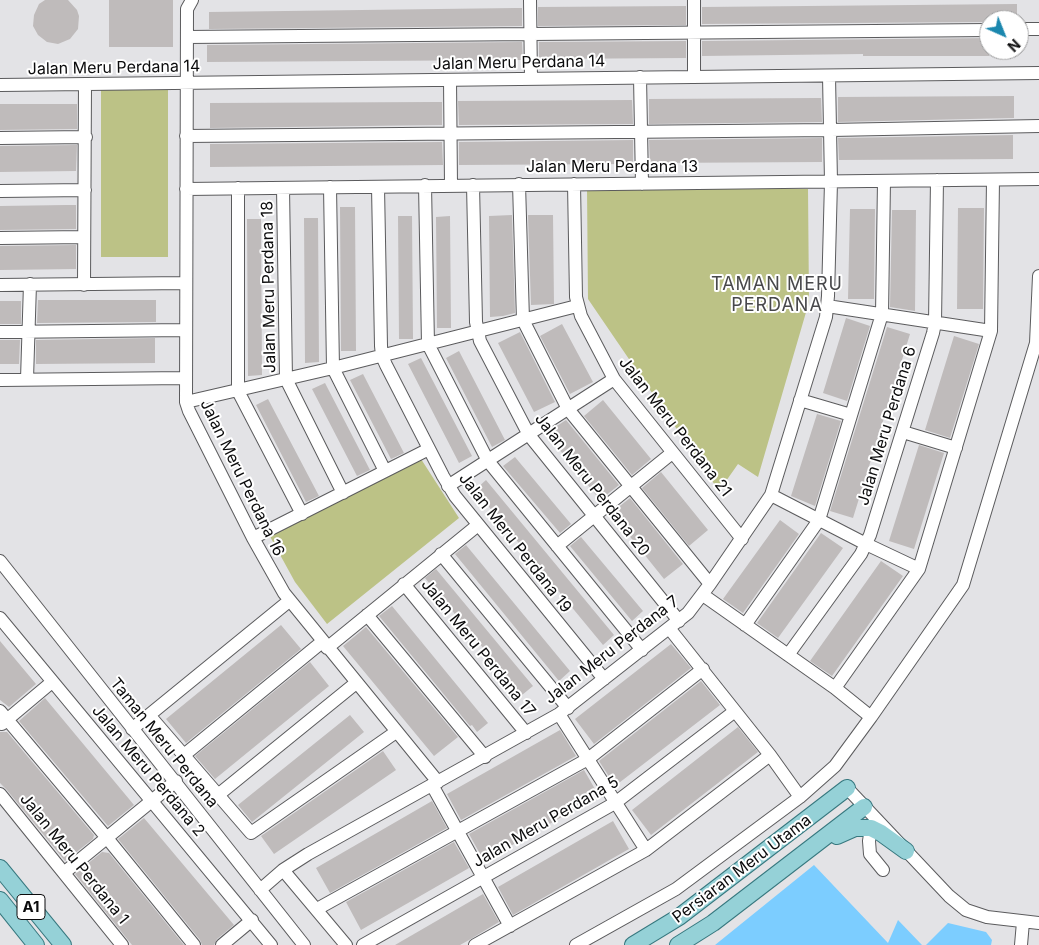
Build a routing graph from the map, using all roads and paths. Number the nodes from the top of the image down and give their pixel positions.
1 (530, 0) edge
2 (694, 0) edge
3 (189, 5) edge
4 (979, 30) edge
5 (694, 32) junction
6 (530, 34) junction
7 (187, 37) junction
8 (1039, 73) edge
9 (829, 76) junction
10 (640, 77) junction
11 (694, 77) junction
12 (531, 79) junction
13 (450, 80) junction
14 (187, 83) junction
15 (85, 84) junction
16 (0, 85) edge
17 (1039, 126) edge
18 (640, 130) junction
19 (831, 130) junction
20 (450, 133) junction
21 (186, 136) junction
22 (86, 137) junction
23 (0, 138) edge
24 (1039, 179) edge
25 (937, 180) junction
26 (993, 180) junction
27 (884, 181) junction
28 (831, 182) junction
29 (519, 184) junction
30 (574, 184) junction
31 (642, 184) junction
32 (425, 185) junction
33 (451, 185) junction
34 (473, 185) junction
35 (330, 187) junction
36 (378, 187) junction
37 (238, 188) junction
38 (283, 188) junction
39 (186, 189) junction
40 (84, 190) junction
41 (0, 191) edge
42 (84, 237) junction
43 (0, 238) edge
44 (1039, 276) edge
45 (185, 283) junction
46 (30, 284) junction
47 (0, 285) edge
48 (84, 285) junction
49 (577, 306) junction
50 (827, 306) junction
51 (882, 314) junction
52 (523, 320) junction
53 (935, 323) junction
54 (185, 330) junction
55 (477, 331) junction
56 (991, 331) junction
57 (0, 332) edge
58 (28, 332) junction
59 (428, 344) junction
60 (382, 356) junction
61 (333, 368) junction
62 (185, 378) junction
63 (286, 379) junction
64 (614, 379) junction
65 (0, 380) edge
66 (27, 380) junction
67 (238, 391) junction
68 (800, 400) junction
69 (186, 402) junction
70 (568, 408) junction
71 (851, 415) junction
72 (903, 432) junction
73 (529, 435) junction
74 (956, 448) junction
75 (429, 449) junction
76 (672, 453) junction
77 (488, 461) junction
78 (385, 471) junction
79 (448, 486) junction
80 (630, 486) junction
81 (343, 493) junction
82 (771, 495) junction
83 (302, 514) junction
84 (594, 516) junction
85 (819, 520) junction
86 (478, 525) junction
87 (253, 538) junction
88 (742, 539) junction
89 (866, 544) junction
90 (557, 546) junction
91 (441, 554) junction
92 (0, 561) edge
93 (919, 569) junction
94 (404, 584) junction
95 (707, 590) junction
96 (288, 601) junction
97 (367, 615) junction
98 (0, 618) edge
99 (674, 624) junction
100 (745, 625) junction
101 (325, 645) junction
102 (642, 650) junction
103 (788, 655) junction
104 (703, 669) junction
105 (604, 679) junction
106 (52, 682) junction
107 (356, 683) junction
108 (835, 688) junction
109 (564, 711) junction
110 (735, 711) junction
111 (149, 715) junction
112 (872, 717) junction
113 (2, 719) edge
114 (132, 729) junction
115 (396, 732) junction
116 (526, 733) junction
117 (184, 755) junction
118 (770, 755) junction
119 (485, 757) junction
120 (588, 759) junction
121 (176, 781) junction
122 (435, 783) junction
123 (847, 788) joint
124 (0, 794) edge
125 (218, 795) junction
126 (800, 797) junction
127 (151, 801) junction
128 (615, 803) junction
129 (864, 807) junction
130 (871, 828) junction
131 (457, 831) junction
132 (106, 838) junction
133 (814, 846) junction
134 (646, 850) junction
135 (906, 851) junction
136 (0, 868) edge
137 (283, 870) junction
138 (883, 870) dead end
139 (65, 872) junction
140 (482, 878) junction
141 (260, 890) junction
142 (0, 900) edge
143 (317, 909) junction
144 (252, 920) junction
145 (1024, 922) junction
146 (1039, 923) edge
147 (510, 926) junction
148 (36, 945) edge
149 (63, 945) edge
150 (122, 945) edge
151 (194, 945) edge
152 (222, 945) edge
153 (272, 945) edge
154 (304, 945) edge
155 (346, 945) edge
156 (363, 945) edge
157 (474, 945) edge
158 (576, 945) edge
159 (633, 945) edge
160 (678, 945) edge
161 (1021, 945) edge

1 - 6 street
2 - 5 street
3 - 7 street, Jalan Meru Perdana 16
4 - 5 street
5 - 6 street
5 - 11 street
6 - 7 street
6 - 12 street
7 - 14 street, Jalan Meru Perdana 16
8 - 9 street, Jalan Meru Perdana 14
9 - 11 street, Jalan Meru Perdana 14
9 - 19 street, Jalan Meru Perdana 7
10 - 11 street, Jalan Meru Perdana 14
10 - 12 street, Jalan Meru Perdana 14
10 - 18 street
12 - 13 street, Jalan Meru Perdana 14
13 - 14 street, Jalan Meru Perdana 14
13 - 20 street
14 - 15 street, Jalan Meru Perdana 14
14 - 21 street, Jalan Meru Perdana 16
15 - 16 street, Jalan Meru Perdana 14
15 - 22 street
17 - 19 street
18 - 19 street
18 - 20 street
18 - 31 street
19 - 28 street, Jalan Meru Perdana 7
20 - 21 street
20 - 33 street
21 - 39 street, Jalan Meru Perdana 16
22 - 23 street
22 - 40 street
24 - 26 street, Jalan Meru Perdana 13
25 - 26 street, Jalan Meru Perdana 13
25 - 27 street, Jalan Meru Perdana 13
25 - 53 street, Jalan Meru Perdana 6
26 - 56 street
27 - 28 street, Jalan Meru Perdana 13
27 - 51 street
28 - 31 street, Jalan Meru Perdana 13
28 - 50 street, Jalan Meru Perdana 7
29 - 30 street, Jalan Meru Perdana 13
29 - 34 street, Jalan Meru Perdana 13
29 - 52 street
30 - 31 street, Jalan Meru Perdana 13
30 - 49 street, Jalan Meru Perdana 21
32 - 33 street, Jalan Meru Perdana 13
32 - 36 street, Jalan Meru Perdana 13
32 - 59 street
33 - 34 street, Jalan Meru Perdana 13
34 - 55 street, Jalan Meru Perdana 20
35 - 36 street, Jalan Meru Perdana 13
35 - 38 street, Jalan Meru Perdana 13
35 - 61 street
36 - 60 street, Jalan Meru Perdana 19
37 - 38 street, Jalan Meru Perdana 13
37 - 39 street, Jalan Meru Perdana 13
37 - 67 street
38 - 63 street, Jalan Meru Perdana 18
39 - 45 street, Jalan Meru Perdana 16
40 - 41 street
40 - 42 street
42 - 43 street
42 - 48 street
44 - 112 street
45 - 48 street
45 - 54 street, Jalan Meru Perdana 16
46 - 47 street
46 - 48 street
46 - 58 street
49 - 52 street
49 - 64 street, Jalan Meru Perdana 21
50 - 51 street
50 - 68 street, Jalan Meru Perdana 7
51 - 53 street
51 - 71 street
52 - 55 street
52 - 70 street
53 - 56 street
53 - 72 street, Jalan Meru Perdana 6
54 - 58 street
54 - 62 street, Jalan Meru Perdana 16
55 - 59 street
55 - 73 street, Jalan Meru Perdana 20
56 - 74 street
57 - 58 street
58 - 66 street
59 - 60 street
59 - 77 street
60 - 61 street
60 - 75 street, Jalan Meru Perdana 19
61 - 63 street
61 - 78 street
62 - 66 street
62 - 69 street, Jalan Meru Perdana 16
63 - 67 street
63 - 81 street, Jalan Meru Perdana 18
64 - 70 street
64 - 76 street, Jalan Meru Perdana 21
65 - 66 street
67 - 69 street
67 - 83 street
68 - 71 street
68 - 82 street, Jalan Meru Perdana 7
69 - 87 street, Jalan Meru Perdana 16
70 - 73 street
70 - 80 street
71 - 85 street
72 - 74 street
72 - 89 street, Jalan Meru Perdana 6
73 - 77 street
73 - 84 street, Jalan Meru Perdana 20
74 - 93 street
75 - 78 street
75 - 79 street, Jalan Meru Perdana 19
76 - 80 street
76 - 88 street, Jalan Meru Perdana 21
77 - 79 street
77 - 90 street
78 - 81 street
79 - 86 street, Jalan Meru Perdana 19
80 - 84 street
80 - 95 street
81 - 83 street
82 - 85 street
82 - 88 street, Jalan Meru Perdana 7
83 - 87 street
84 - 90 street
84 - 99 street, Jalan Meru Perdana 20
85 - 89 street
85 - 100 street
86 - 91 street
86 - 105 street, Jalan Meru Perdana 19
87 - 96 street, Jalan Meru Perdana 16
88 - 95 street, Jalan Meru Perdana 7
89 - 93 street
89 - 103 street, Jalan Meru Perdana 6
90 - 102 street
91 - 94 street
91 - 109 street
92 - 114 street, Taman Meru Perdana
93 - 108 street
94 - 97 street
94 - 116 street, Jalan Meru Perdana 17
95 - 99 street, Jalan Meru Perdana 7
95 - 100 street
96 - 101 street, Jalan Meru Perdana 16
96 - 111 street
97 - 101 street
97 - 119 street
98 - 106 street, Jalan Meru Perdana 2
99 - 102 street, Jalan Meru Perdana 7
99 - 104 street, Jalan Meru Perdana 20
100 - 103 street
101 - 107 street, Jalan Meru Perdana 16
101 - 117 street
102 - 105 street, Jalan Meru Perdana 7
103 - 108 street
104 - 110 street, Jalan Meru Perdana 20
104 - 120 street
105 - 109 street, Jalan Meru Perdana 7
106 - 113 street
106 - 127 street, Jalan Meru Perdana 2
107 - 115 street, Jalan Meru Perdana 16
107 - 125 street
108 - 112 street
109 - 116 street, Jalan Meru Perdana 7
109 - 120 street
110 - 118 street, Jalan Meru Perdana 20
110 - 128 street, Jalan Meru Perdana 5
111 - 114 street
111 - 117 street
112 - 126 street
113 - 132 street
114 - 121 street, Taman Meru Perdana
115 - 122 street, Jalan Meru Perdana 16
115 - 125 street
116 - 119 street, Jalan Meru Perdana 7
117 - 125 street
118 - 126 street, Jalan Meru Perdana 20
118 - 134 street
119 - 122 street, Jalan Meru Perdana 7
120 - 128 street
120 - 131 street
121 - 127 street
121 - 141 street, Taman Meru Perdana
122 - 131 street, Jalan Meru Perdana 16
122 - 137 street, Jalan Meru Perdana 7
123 - 129 street
123 - 159 main road, Persiaran Meru Utama
124 - 139 street, Jalan Meru Perdana 1
126 - 158 street
127 - 132 street
127 - 144 street, Jalan Meru Perdana 2
128 - 134 street
128 - 140 street, Jalan Meru Perdana 5
129 - 133 main road, Persiaran Meru Utama
129 - 135 street
130 - 133 main road
130 - 135 main road
130 - 138 street
131 - 140 street, Jalan Meru Perdana 16
131 - 143 street
132 - 139 street
132 - 151 street
133 - 160 main road, Persiaran Meru Utama
134 - 147 street
135 - 145 street
136 - 149 main road, A1
137 - 141 street, Jalan Meru Perdana 7
137 - 143 street
139 - 150 street, Jalan Meru Perdana 1
140 - 147 street, Jalan Meru Perdana 16
140 - 156 street, Jalan Meru Perdana 5
141 - 154 street, Taman Meru Perdana
142 - 148 main road, A1
143 - 155 street
144 - 152 street
144 - 153 street, Jalan Meru Perdana 2
145 - 146 street
145 - 161 street
147 - 157 street

